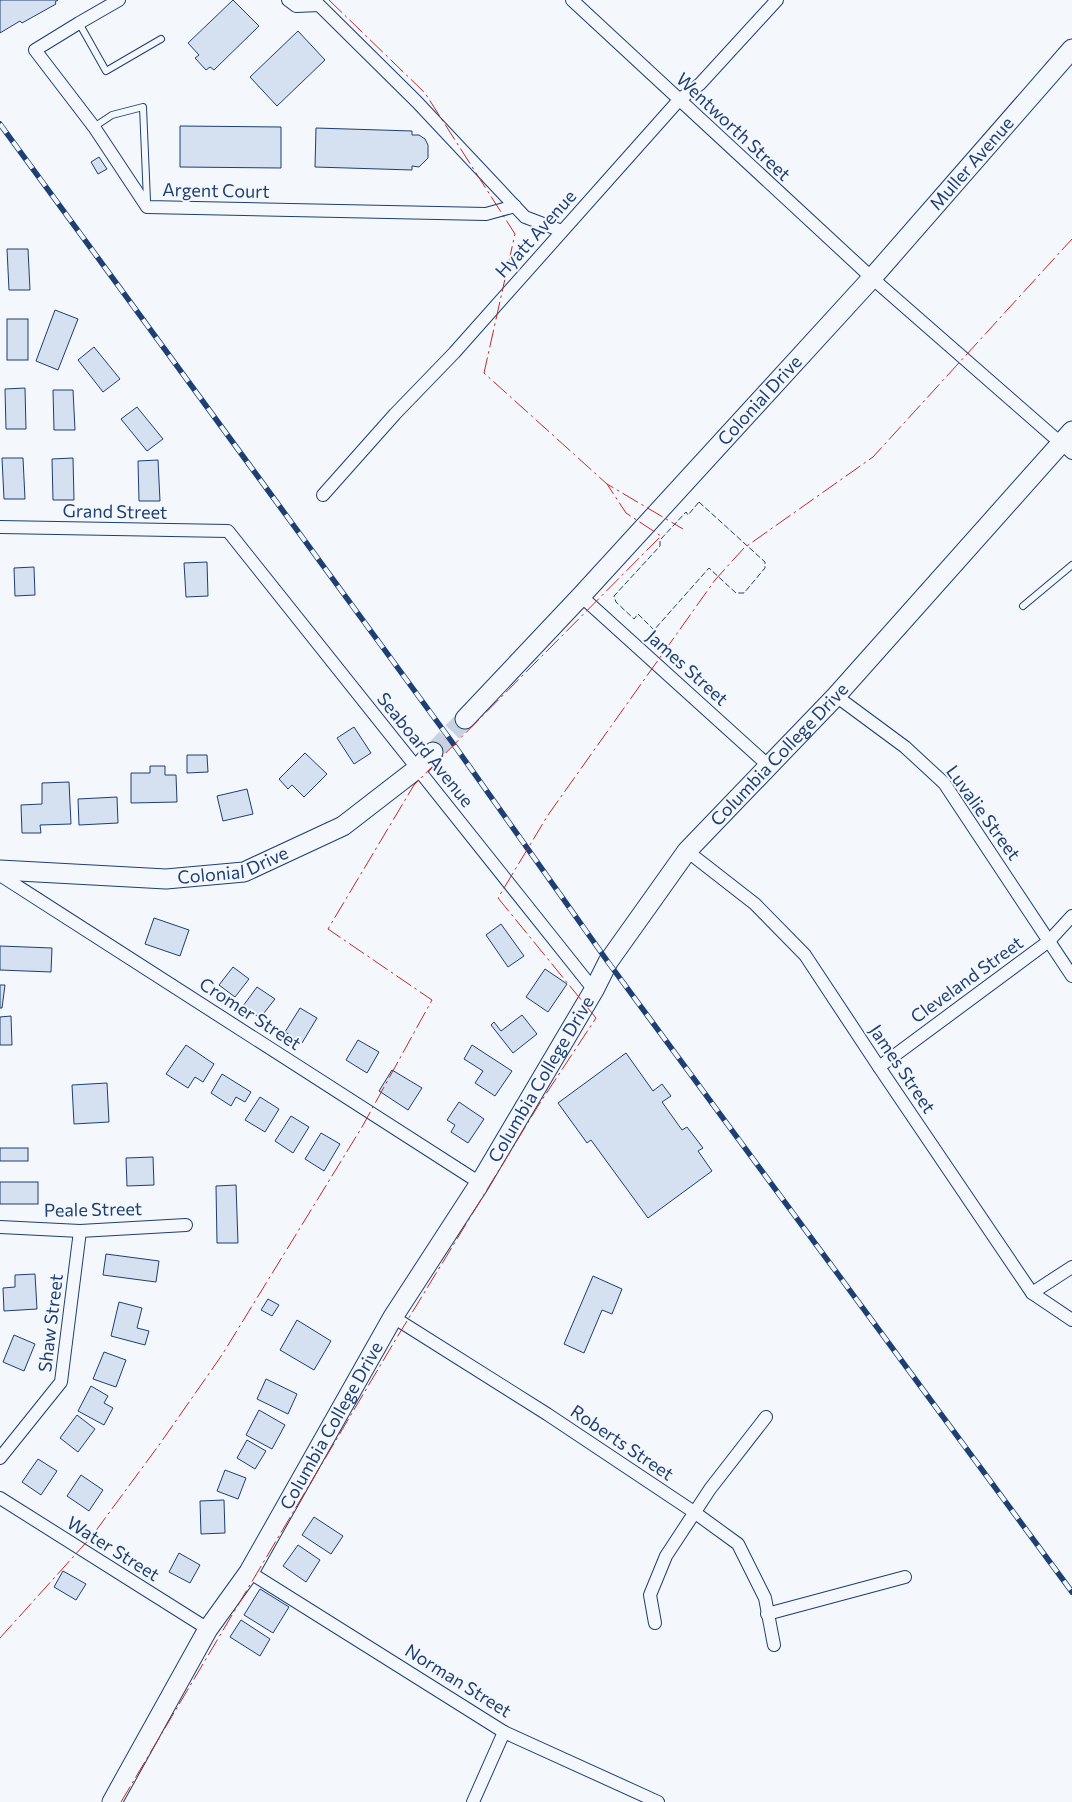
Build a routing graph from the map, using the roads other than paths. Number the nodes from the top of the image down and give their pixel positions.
1 (119, 0) edge
2 (288, 0) edge
3 (572, 0) edge
4 (777, 0) edge
5 (322, 2) edge
6 (79, 22) junction
7 (161, 38) dead end
8 (1072, 49) edge
9 (679, 100) junction
10 (94, 128) junction
11 (515, 206) junction
12 (147, 207) junction
13 (562, 231) junction
14 (872, 278) junction
15 (1068, 442) edge
16 (323, 495) dead end
17 (0, 526) edge
18 (228, 531) joint
19 (1072, 565) edge
20 (581, 596) junction
21 (1023, 606) dead end
22 (836, 696) junction
23 (465, 719) tunnel mouth
24 (433, 752) tunnel mouth
25 (770, 767) junction
26 (418, 768) junction
27 (687, 851) junction
28 (0, 870) edge
29 (0, 875) edge
30 (1072, 916) edge
31 (1050, 941) junction
32 (1072, 976) edge
33 (594, 990) junction
34 (879, 1066) junction
35 (480, 1183) junction
36 (186, 1225) dead end
37 (0, 1227) edge
38 (80, 1231) junction
39 (1072, 1267) edge
40 (1032, 1293) junction
41 (393, 1317) junction
42 (1072, 1320) edge
43 (766, 1417) dead end
44 (0, 1458) edge
45 (0, 1498) edge
46 (694, 1512) junction
47 (249, 1572) junction
48 (905, 1577) dead end
49 (767, 1614) junction
50 (655, 1623) dead end
51 (208, 1629) junction
52 (774, 1645) dead end
53 (504, 1732) junction
54 (112, 1802) edge
55 (473, 1802) edge
56 (658, 1802) edge

1 - 6 street, Argent Court
2 - 5 street
3 - 9 street, Wentworth Street
4 - 9 street, Hyatt Avenue
5 - 11 street
6 - 7 lane
6 - 10 street, Argent Court
8 - 14 street, Muller Avenue
9 - 13 street, Hyatt Avenue
9 - 14 street, Wentworth Street
10 - 12 street, Argent Court
10 - 12 lane
11 - 12 street, Argent Court
11 - 13 street
13 - 16 street, Hyatt Avenue
14 - 15 street
14 - 20 street, Colonial Drive
15 - 22 street, Columbia College Drive
17 - 18 street, Grand Street
18 - 26 street, Seaboard Avenue
19 - 21 lane
20 - 23 street, Colonial Drive
20 - 25 street, James Street
22 - 25 street, Columbia College Drive
22 - 31 street, Luvalie Street
24 - 26 street, Colonial Drive
25 - 27 street, Columbia College Drive
26 - 28 street, Colonial Drive
26 - 33 street, Seaboard Avenue
27 - 33 street, Columbia College Drive
27 - 34 street, James Street
29 - 35 street, Cromer Street
30 - 31 street, Cleveland Street
31 - 32 street, Luvalie Street
31 - 34 street, Cleveland Street
33 - 35 street, Columbia College Drive
34 - 40 street, James Street
35 - 41 street, Columbia College Drive
36 - 38 street, Peale Street
37 - 38 street, Peale Street
38 - 44 street, Shaw Street
39 - 40 street
40 - 42 street, James Street
41 - 46 street, Roberts Street
41 - 47 street, Columbia College Drive
43 - 46 street
45 - 51 street, Water Street
46 - 49 street, Roberts Street
46 - 50 street
47 - 51 street, Columbia College Drive
47 - 53 street, Norman Street
48 - 49 street
49 - 52 street, Roberts Street
51 - 54 street, Columbia College Drive
53 - 55 street
53 - 56 street, Norman Street

